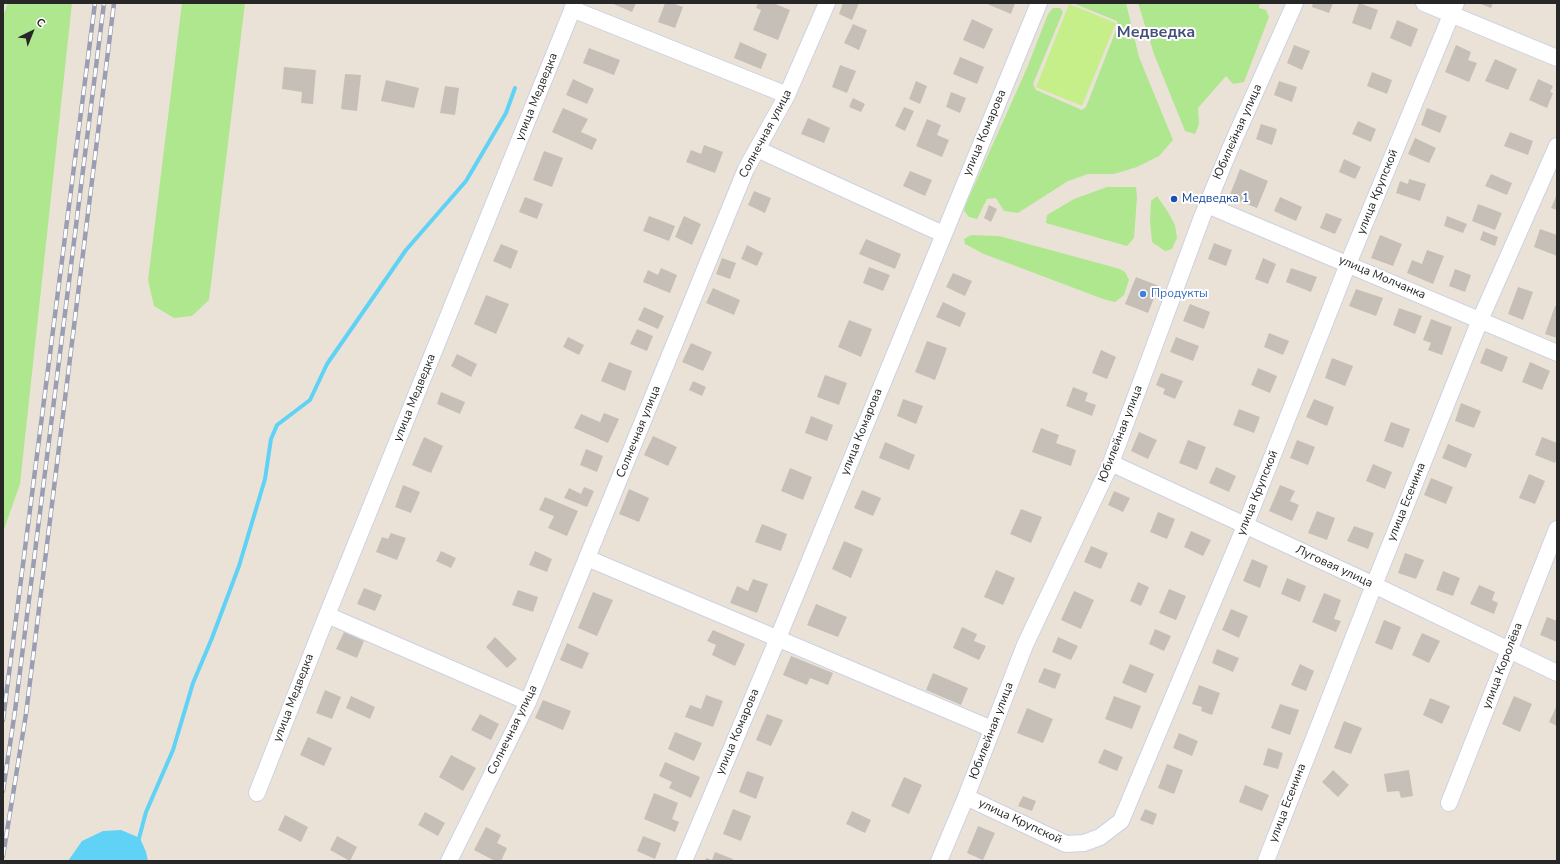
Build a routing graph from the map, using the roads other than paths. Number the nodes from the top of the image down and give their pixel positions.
1 (827, 3) edge
2 (1039, 3) edge
3 (1295, 3) edge
4 (1424, 3) edge
5 (574, 6) edge
6 (1453, 8) edge
7 (1557, 58) edge
8 (787, 95) junction
9 (1557, 146) edge
10 (757, 149) junction
11 (1207, 205) junction
12 (943, 234) junction
13 (1348, 264) junction
14 (1480, 320) junction
15 (1557, 353) edge
16 (1111, 463) junction
17 (1245, 526) junction
18 (1557, 530) edge
19 (587, 558) junction
20 (1374, 585) junction
21 (327, 615) junction
22 (778, 638) junction
23 (1509, 651) junction
24 (1557, 673) edge
25 (528, 702) junction
26 (992, 729) junction
27 (257, 793) dead end
28 (966, 797) junction
29 (1450, 803) dead end
30 (449, 861) edge
31 (684, 861) edge
32 (939, 861) edge
33 (1266, 861) edge

1 - 8 street, Солнечная улица
2 - 12 street, улица Комарова
3 - 11 street, Юбилейная улица
4 - 6 street
5 - 8 street
5 - 21 street, улица Медведка
6 - 7 street
6 - 13 street, улица Крупской
8 - 10 street, Солнечная улица
9 - 14 street, улица Есенина
10 - 12 street
10 - 19 street, Солнечная улица
11 - 13 street, улица Молчанка
11 - 16 street, Юбилейная улица
12 - 22 street, улица Комарова
13 - 14 street, улица Молчанка
13 - 17 street, улица Крупской
14 - 15 street, улица Молчанка
14 - 20 street, улица Есенина
16 - 17 street, Луговая улица
16 - 26 street, Юбилейная улица
17 - 20 street, Луговая улица
17 - 28 street, улица Крупской
18 - 23 street, улица Королёва
19 - 22 street
19 - 25 street, Солнечная улица
20 - 23 street, Луговая улица
20 - 33 street, улица Есенина
21 - 25 street
21 - 27 street, улица Медведка
22 - 26 street
22 - 31 street, улица Комарова
23 - 24 street, Луговая улица
23 - 29 street, улица Королёва
25 - 30 street, Солнечная улица
26 - 28 street, Юбилейная улица
28 - 32 street, Юбилейная улица

